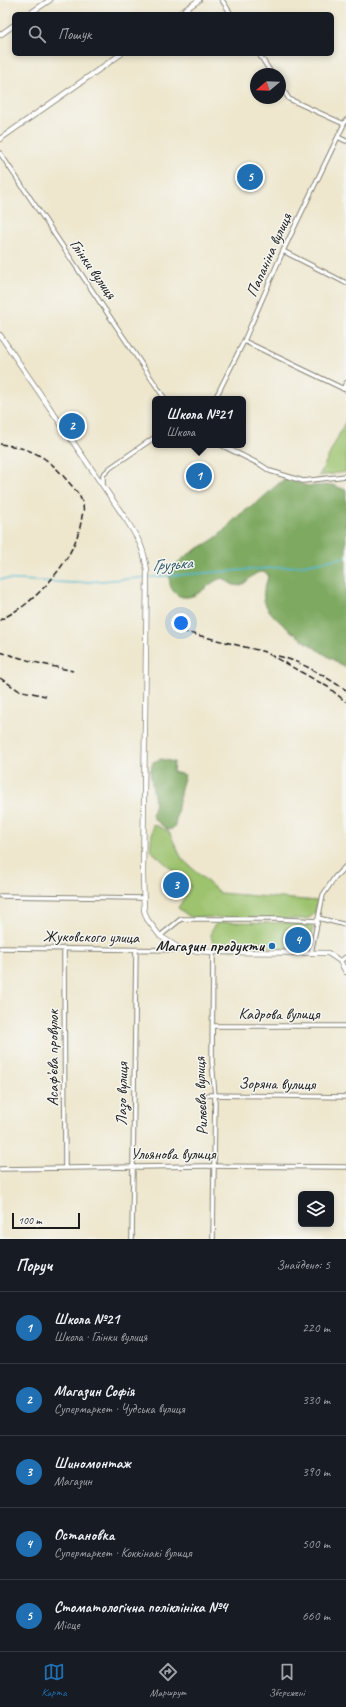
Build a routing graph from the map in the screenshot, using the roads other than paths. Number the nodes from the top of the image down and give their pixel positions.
1 (50, 0) edge
2 (199, 0) edge
3 (222, 0) edge
4 (32, 12) edge
5 (182, 12) edge
6 (231, 12) edge
7 (12, 26) edge
8 (0, 35) edge
9 (118, 56) edge
10 (260, 56) edge
11 (268, 68) edge
12 (286, 94) edge
13 (346, 120) edge
14 (344, 124) junction
15 (338, 137) junction
16 (0, 139) edge
17 (346, 141) edge
18 (0, 154) edge
19 (283, 251) junction
20 (346, 284) edge
21 (0, 334) edge
22 (244, 341) junction
23 (346, 383) edge
24 (344, 390) edge
25 (163, 396) edge
26 (216, 396) edge
27 (152, 439) edge
28 (227, 448) edge
29 (346, 476) edge
30 (103, 487) junction
31 (346, 866) edge
32 (0, 896) edge
33 (143, 898) junction
34 (318, 920) junction
35 (346, 925) edge
36 (160, 936) junction
37 (0, 948) edge
38 (64, 948) junction
39 (136, 950) junction
40 (182, 950) junction
41 (213, 952) junction
42 (311, 953) junction
43 (346, 957) edge
44 (340, 961) junction
45 (346, 972) edge
46 (213, 1026) junction
47 (346, 1026) edge
48 (208, 1095) dead end
49 (215, 1096) junction
50 (346, 1097) edge
51 (132, 1166) junction
52 (214, 1166) junction
53 (65, 1167) junction
54 (346, 1167) edge
55 (0, 1170) edge
56 (132, 1239) edge
57 (213, 1239) edge

1 - 4 street
2 - 5 street
3 - 6 street
7 - 8 street
9 - 16 street
10 - 11 street
12 - 14 street
13 - 14 street, Папаніна вулиця
14 - 15 street, Папаніна вулиця
15 - 17 street
15 - 19 street, Папаніна вулиця
18 - 25 street, Глінки вулиця
19 - 20 street
19 - 22 street, Папаніна вулиця
21 - 30 street
22 - 24 street
22 - 26 street, Папаніна вулиця
23 - 24 street
27 - 30 street
28 - 29 street
30 - 33 street
31 - 34 street
32 - 33 street
33 - 36 street
34 - 35 street
34 - 36 street
34 - 42 street
36 - 40 street
37 - 38 street, Жуковского улица
38 - 39 street, Жуковского улица
38 - 53 street, Асаф’єва провулок
39 - 40 street, Жуковского улица
39 - 51 street, Лазо вулиця
40 - 41 street
41 - 42 street
41 - 46 street, Рилєєва вулиця
42 - 44 street
43 - 44 street
44 - 45 street
46 - 47 street, Кадрова вулиця
46 - 49 street, Рилєєва вулиця
48 - 49 street, Зоряна вулиця
49 - 50 street, Зоряна вулиця
49 - 52 street, Рилєєва вулиця
51 - 52 street, Ульянова вулиця
51 - 53 street, Ульянова вулиця
51 - 56 street, Лазо вулиця
52 - 54 street, Ульянова вулиця
52 - 57 street, Рилєєва вулиця
53 - 55 street, Ульянова вулиця

